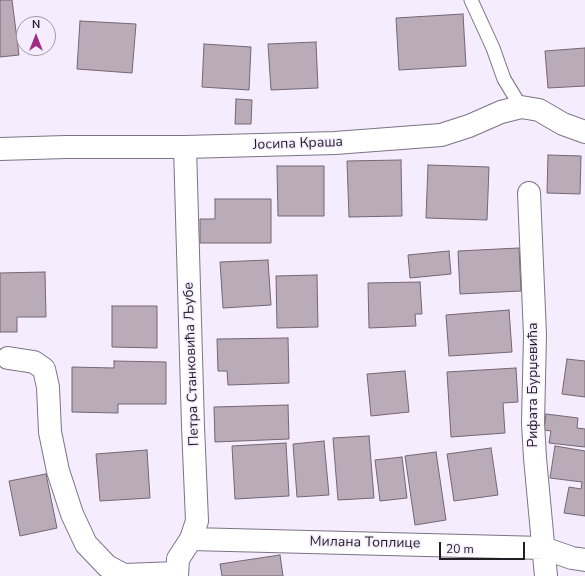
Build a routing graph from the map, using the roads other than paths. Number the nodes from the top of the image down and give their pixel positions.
1 (471, 0) edge
2 (520, 107) junction
3 (585, 132) edge
4 (185, 147) junction
5 (0, 149) edge
6 (529, 193) dead end
7 (8, 358) dead end
8 (191, 539) junction
9 (543, 548) junction
10 (585, 560) edge
11 (177, 574) edge
12 (546, 576) edge

1 - 2 lane
2 - 3 street, Јосипа Краша
2 - 4 street, Јосипа Краша
4 - 5 street, Јосипа Краша
4 - 8 street, Петра Станковића Љубе
6 - 9 street, Рифата Бурџевића
7 - 11 street
8 - 9 street, Милана Топлице
8 - 11 street, Петра Станковића Љубе
9 - 10 street, Милана Топлице
9 - 12 street, Рифата Бурџевића

